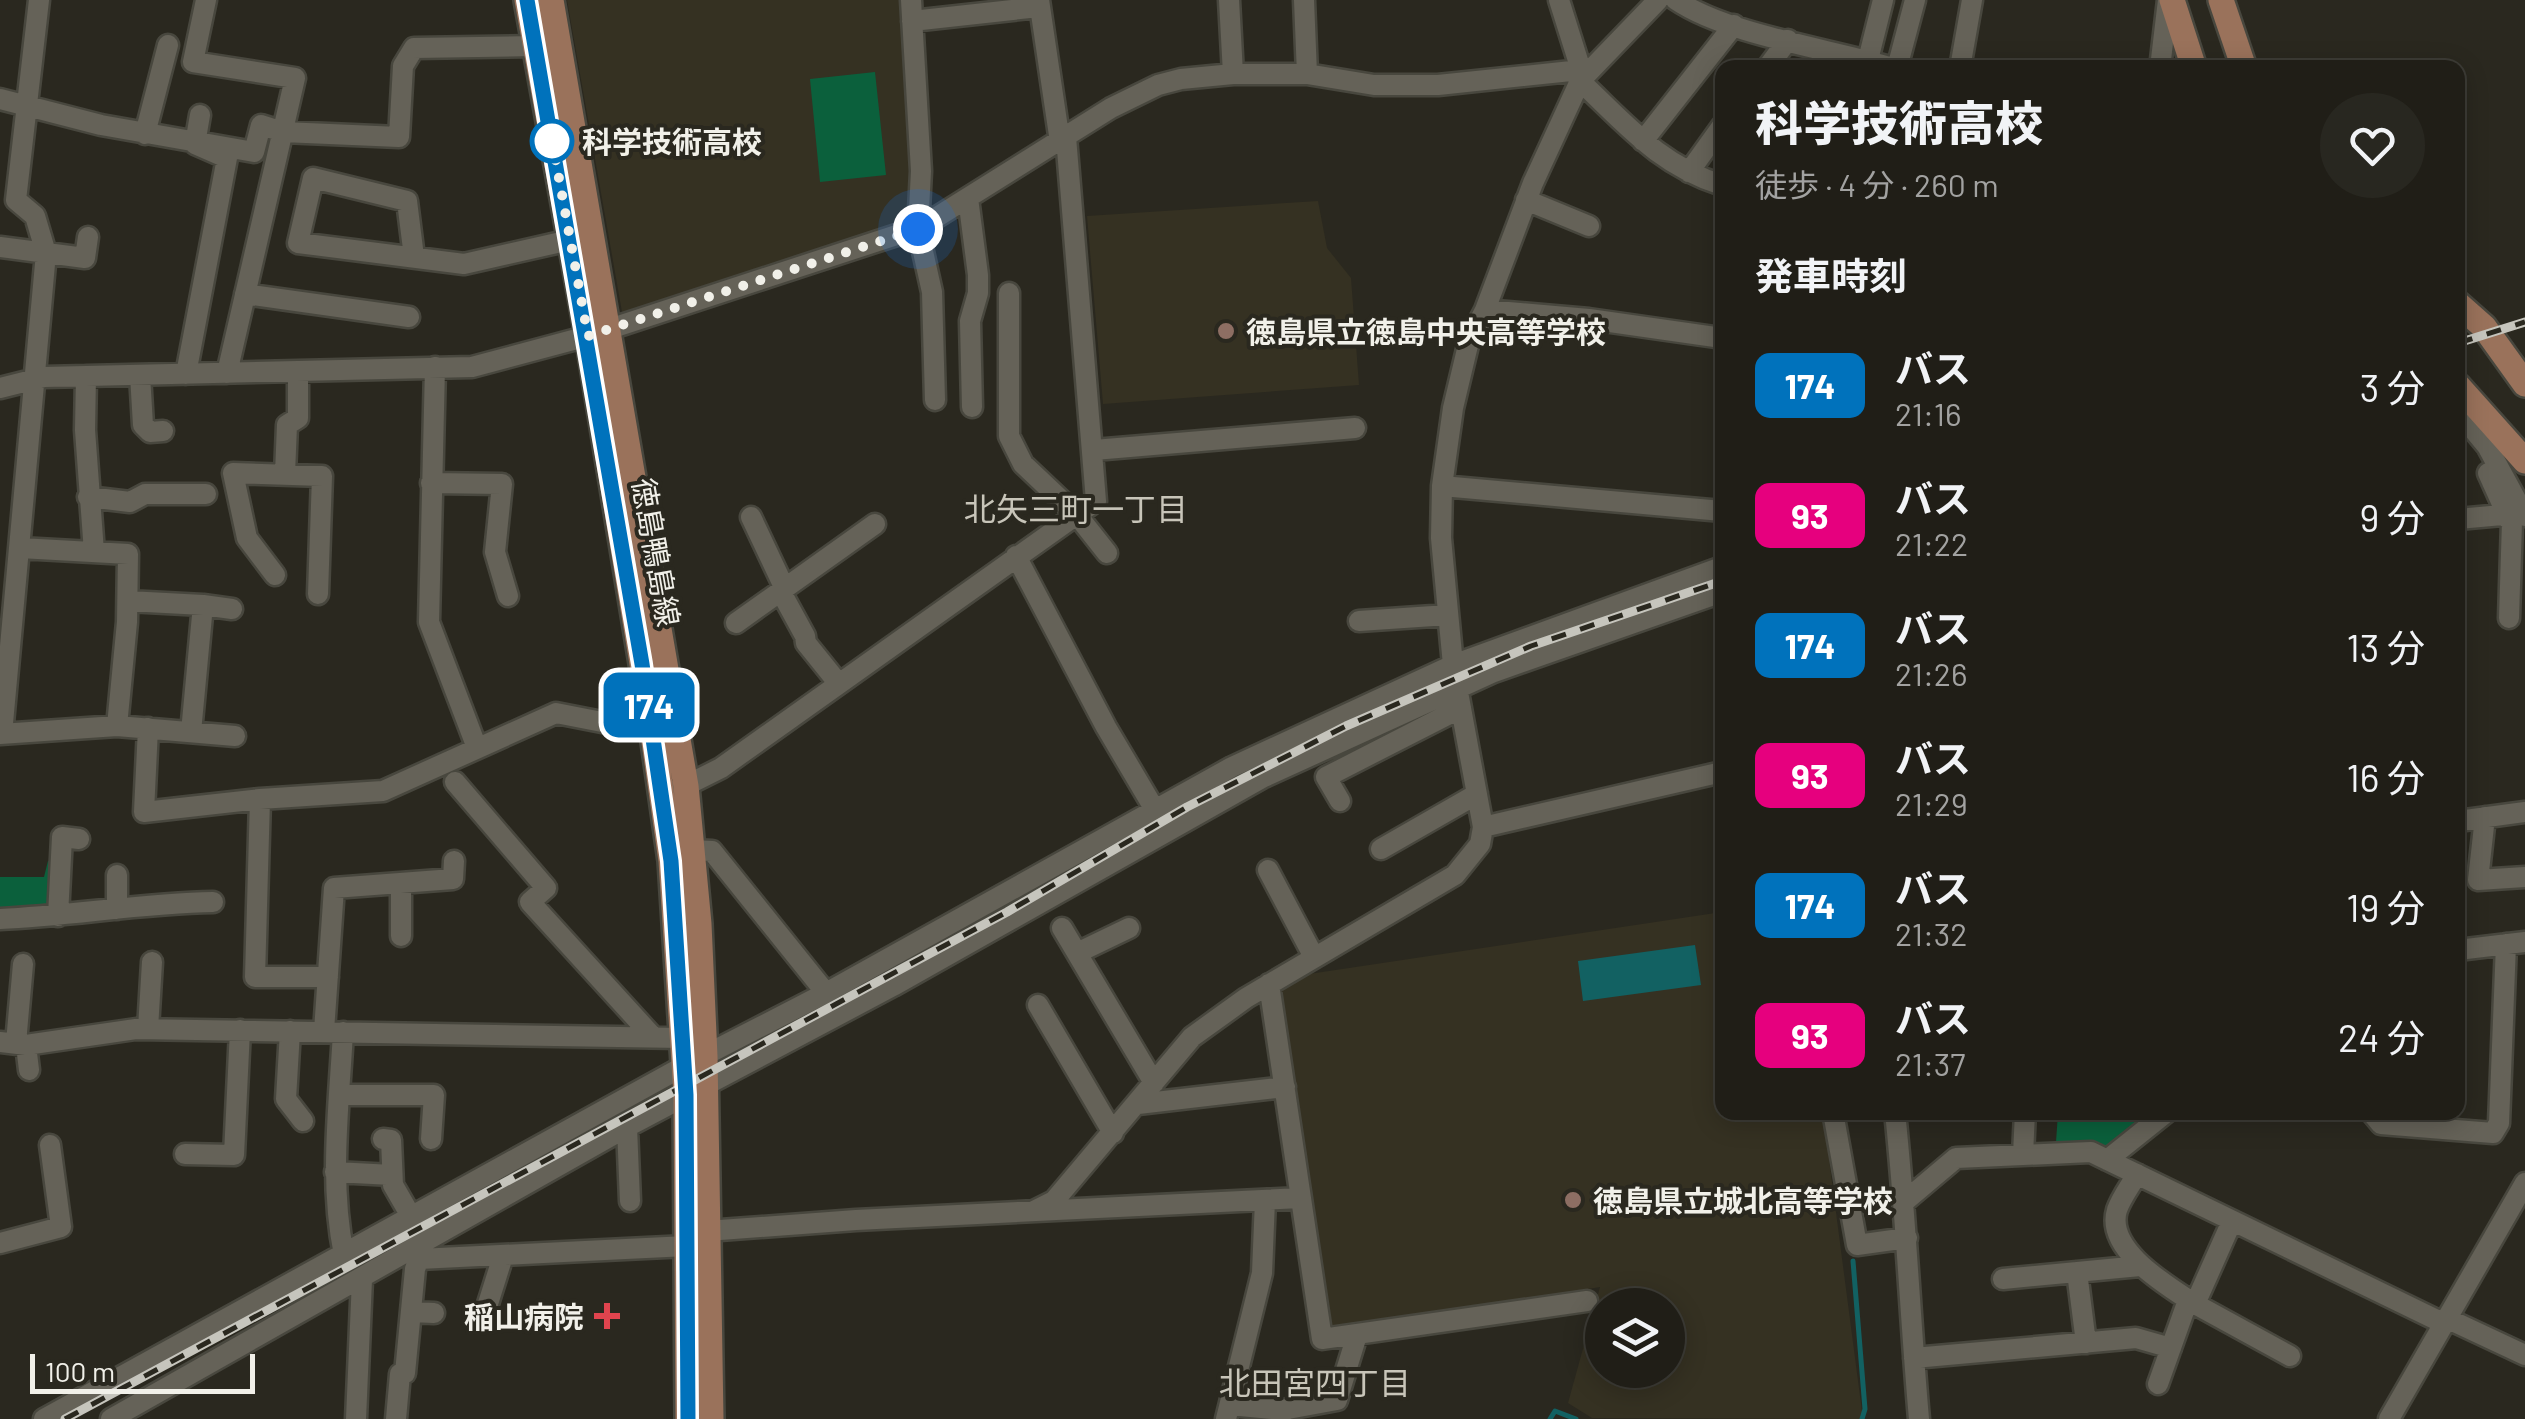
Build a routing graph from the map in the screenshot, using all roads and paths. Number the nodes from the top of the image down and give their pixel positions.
1 (40, 0) edge
2 (206, 0) edge
3 (527, 0) edge
4 (552, 0) edge
5 (1230, 0) edge
6 (1304, 0) edge
7 (1558, 0) edge
8 (1661, 0) edge
9 (1883, 0) edge
10 (1914, 0) edge
11 (1972, 0) edge
12 (2170, 0) edge
13 (2221, 0) edge
14 (1039, 4) edge
15 (912, 10) edge
16 (1734, 25) junction
17 (1788, 40) junction
18 (168, 46) dead end
19 (535, 46) junction
20 (1773, 60) edge
21 (1831, 60) edge
22 (1868, 60) joint
23 (1897, 60) edge
24 (1961, 60) edge
25 (2161, 60) edge
26 (2191, 60) edge
27 (2241, 60) edge
28 (1584, 73) junction
29 (1234, 74) junction
30 (1307, 74) junction
31 (0, 99) edge
32 (26, 106) junction
33 (200, 115) dead end
34 (283, 132) junction
35 (145, 134) junction
36 (1715, 136) edge
37 (1063, 139) junction
38 (1643, 141) junction
39 (195, 144) junction
40 (1690, 172) junction
41 (1715, 181) edge
42 (968, 198) junction
43 (1526, 200) junction
44 (0, 205) edge
45 (26, 208) junction
46 (1589, 226) dead end
47 (918, 229) junction
48 (88, 236) dead end
49 (570, 240) junction
50 (0, 247) edge
51 (46, 252) junction
52 (414, 258) junction
53 (245, 294) junction
54 (1009, 294) dead end
55 (2465, 294) edge
56 (1485, 310) junction
57 (2465, 310) edge
58 (408, 317) dead end
59 (599, 332) junction
60 (1715, 337) edge
61 (2525, 356) edge
62 (436, 367) junction
63 (298, 372) junction
64 (226, 373) junction
65 (186, 374) junction
66 (140, 375) junction
67 (86, 376) junction
68 (36, 379) junction
69 (2525, 384) edge
70 (0, 388) edge
71 (2465, 394) edge
72 (934, 400) dead end
73 (972, 407) dead end
74 (1355, 428) dead end
75 (2465, 428) edge
76 (163, 431) dead end
77 (1094, 450) junction
78 (2525, 461) edge
79 (285, 474) junction
80 (430, 482) junction
81 (1442, 486) junction
82 (206, 494) dead end
83 (88, 497) junction
84 (1715, 510) edge
85 (1076, 515) junction
86 (750, 518) dead end
87 (2465, 519) edge
88 (2516, 519) edge
89 (875, 524) dead end
90 (20, 548) junction
91 (94, 552) junction
92 (1107, 553) dead end
93 (1016, 556) junction
94 (1715, 570) edge
95 (275, 575) dead end
96 (783, 590) junction
97 (318, 594) dead end
98 (1715, 594) edge
99 (508, 596) dead end
100 (128, 601) junction
101 (203, 605) junction
102 (232, 609) dead end
103 (1448, 615) junction
104 (2510, 618) dead end
105 (1359, 621) dead end
106 (736, 623) dead end
107 (6, 630) edge
108 (1452, 665) junction
109 (840, 684) junction
110 (1460, 699) junction
111 (648, 700) junction
112 (117, 726) junction
113 (148, 728) junction
114 (191, 732) junction
115 (1, 734) edge
116 (235, 736) dead end
117 (478, 748) junction
118 (1715, 774) edge
119 (455, 782) dead end
120 (674, 791) junction
121 (1477, 794) junction
122 (260, 799) junction
123 (1340, 801) dead end
124 (1154, 810) junction
125 (2525, 812) edge
126 (2485, 818) junction
127 (2465, 820) edge
128 (1483, 827) junction
129 (79, 839) dead end
130 (1382, 849) dead end
131 (694, 850) junction
132 (454, 861) dead end
133 (1268, 870) dead end
134 (117, 875) dead end
135 (2525, 877) edge
136 (401, 883) junction
137 (213, 902) dead end
138 (118, 909) junction
139 (58, 916) junction
140 (0, 920) edge
141 (1062, 928) dead end
142 (1129, 928) dead end
143 (400, 936) dead end
144 (2516, 943) edge
145 (2465, 949) edge
146 (1077, 953) junction
147 (1314, 958) junction
148 (152, 962) dead end
149 (23, 964) dead end
150 (328, 977) junction
151 (1269, 984) junction
152 (826, 993) junction
153 (1038, 1005) dead end
154 (148, 1029) junction
155 (240, 1030) junction
156 (290, 1031) junction
157 (333, 1032) junction
158 (653, 1038) junction
159 (682, 1038) junction
160 (14, 1043) edge
161 (694, 1061) junction
162 (29, 1070) dead end
163 (1154, 1083) junction
164 (1285, 1086) junction
165 (696, 1090) junction
166 (339, 1096) junction
167 (1138, 1104) junction
168 (1835, 1120) edge
169 (1896, 1120) edge
170 (2025, 1120) edge
171 (2158, 1120) edge
172 (2378, 1120) edge
173 (2432, 1120) edge
174 (302, 1121) dead end
175 (627, 1126) junction
176 (1113, 1133) junction
177 (383, 1138) dead end
178 (432, 1139) dead end
179 (50, 1146) dead end
180 (185, 1154) dead end
181 (2023, 1154) junction
182 (2107, 1160) junction
183 (336, 1172) junction
184 (2136, 1174) junction
185 (392, 1176) junction
186 (2525, 1182) edge
187 (1300, 1198) junction
188 (1266, 1200) junction
189 (630, 1201) dead end
190 (1904, 1202) junction
191 (1034, 1211) junction
192 (412, 1218) junction
193 (2232, 1221) junction
194 (693, 1237) junction
195 (1907, 1238) junction
196 (0, 1243) edge
197 (416, 1254) junction
198 (344, 1255) junction
199 (503, 1256) junction
200 (2140, 1266) junction
201 (2078, 1272) junction
202 (362, 1279) junction
203 (2003, 1279) dead end
204 (1585, 1301) edge
205 (2192, 1302) junction
206 (486, 1310) dead end
207 (412, 1312) junction
208 (434, 1313) dead end
209 (2444, 1321) junction
210 (1357, 1334) junction
211 (2086, 1343) junction
212 (2171, 1348) junction
213 (2525, 1355) edge
214 (2290, 1356) dead end
215 (1914, 1358) junction
216 (2158, 1384) dead end
217 (1228, 1412) edge
218 (1281, 1415) edge
219 (44, 1419) edge
220 (111, 1419) edge
221 (356, 1419) edge
222 (396, 1419) edge
223 (688, 1419) edge
224 (711, 1419) edge
225 (1919, 1419) edge
226 (2389, 1419) edge

1 - 32 street
2 - 34 street
3 - 19 main road, 徳島鴨島線
4 - 59 main road, 徳島鴨島線
5 - 29 street
6 - 30 street
7 - 28 street
8 - 16 street
8 - 28 street
9 - 22 street
10 - 23 street
11 - 24 street
12 - 25 street
12 - 26 main road
13 - 27 main road
14 - 15 street
14 - 37 street
15 - 47 street
16 - 17 street
16 - 38 street
17 - 20 street
17 - 21 street
18 - 35 street
19 - 34 street
19 - 49 main road, 徳島鴨島線
21 - 22 street
28 - 30 street
28 - 38 street
28 - 43 street
29 - 30 street
29 - 37 street
31 - 32 street
32 - 35 street
32 - 45 street
33 - 39 street
34 - 39 street
34 - 53 street
35 - 39 street
36 - 40 street
37 - 42 street
37 - 77 street
38 - 40 street
39 - 65 street
40 - 41 street
42 - 47 street
42 - 73 street
43 - 46 street
43 - 56 street
44 - 45 street
45 - 51 street
47 - 59 street
47 - 72 street
48 - 51 street
49 - 52 street
49 - 59 main road, 徳島鴨島線
50 - 51 street
51 - 68 street
52 - 52 street
53 - 58 street
53 - 64 street
54 - 85 street
55 - 61 main road
56 - 60 street
56 - 81 street
57 - 69 main road
59 - 62 street
59 - 111 main road, 徳島鴨島線
59 - 120 main road, 徳島鴨島線
62 - 63 street
62 - 80 street
63 - 64 street
63 - 79 street
64 - 65 street
65 - 66 street
66 - 67 street
66 - 76 street
67 - 68 street
67 - 83 street
68 - 70 street
68 - 90 street
71 - 78 main road
74 - 77 street
75 - 88 street
77 - 85 street
79 - 95 street
79 - 97 street
80 - 99 street
80 - 117 street
81 - 84 street
81 - 103 street
82 - 83 street
83 - 91 street
85 - 92 street
85 - 93 street
86 - 96 street
87 - 88 street
88 - 104 street
89 - 96 street
90 - 91 street
90 - 107 street
91 - 100 street
93 - 109 street
93 - 124 street
94 - 108 street
96 - 106 street
96 - 109 street
98 - 110 street
100 - 101 street
100 - 112 street
101 - 102 street
101 - 114 street
103 - 105 street
103 - 108 street
107 - 115 street
108 - 110 street
108 - 124 street
109 - 120 street
110 - 121 street
110 - 123 street
110 - 165 street
111 - 117 street
111 - 120 main road, 徳島鴨島線
112 - 113 street
112 - 115 street
113 - 114 street
113 - 122 street
114 - 116 street
117 - 122 street
118 - 128 street
119 - 158 street
120 - 131 main road, 徳島鴨島線
120 - 159 main road, 徳島鴨島線
121 - 128 street
121 - 130 street
122 - 150 street
124 - 152 street
125 - 126 street
126 - 127 street
126 - 135 street
128 - 147 street
129 - 139 street
131 - 152 street
131 - 161 main road, 徳島鴨島線
132 - 136 street
133 - 147 street
134 - 138 street
136 - 143 street
136 - 150 street
137 - 138 street
138 - 139 street
139 - 140 street
141 - 146 street
142 - 146 street
144 - 145 street
144 - 173 street
146 - 163 street
147 - 151 street
148 - 154 street
149 - 160 street
150 - 157 street
151 - 163 street
151 - 164 street
152 - 161 street
153 - 176 street
154 - 155 street
154 - 160 street
155 - 156 street
155 - 180 street
156 - 157 street
156 - 174 street
157 - 158 street
157 - 166 street
158 - 159 street
159 - 161 main road, 徳島鴨島線
160 - 162 street
161 - 165 main road, 徳島鴨島線
161 - 192 street
163 - 167 street
164 - 167 street
164 - 187 street
165 - 175 street
165 - 194 main road, 徳島鴨島線
166 - 178 street
166 - 183 street
167 - 176 street
168 - 195 street
169 - 190 street
170 - 181 street
171 - 182 street
172 - 173 street
175 - 189 street
175 - 197 street
176 - 191 street
177 - 185 street
179 - 196 street
181 - 182 street
181 - 190 street
182 - 184 street
183 - 185 street
183 - 198 street
184 - 193 street
184 - 200 street
185 - 192 street
186 - 209 street
187 - 188 street
187 - 210 street
188 - 191 street
188 - 217 street
190 - 195 street
191 - 194 street
192 - 198 street
193 - 205 street
193 - 209 street
194 - 199 street
194 - 223 main road, 徳島鴨島線
194 - 224 main road, 徳島鴨島線
195 - 215 street
197 - 199 street
197 - 202 street
197 - 207 street
198 - 219 street
199 - 206 street
200 - 201 street
200 - 205 street
201 - 203 street
201 - 211 street
202 - 220 street
202 - 221 street
204 - 210 street
205 - 212 street
205 - 214 street
207 - 208 street
207 - 222 street
209 - 213 street
209 - 226 street
210 - 218 street
211 - 212 street
211 - 215 street
212 - 216 street
215 - 225 street
217 - 218 street

